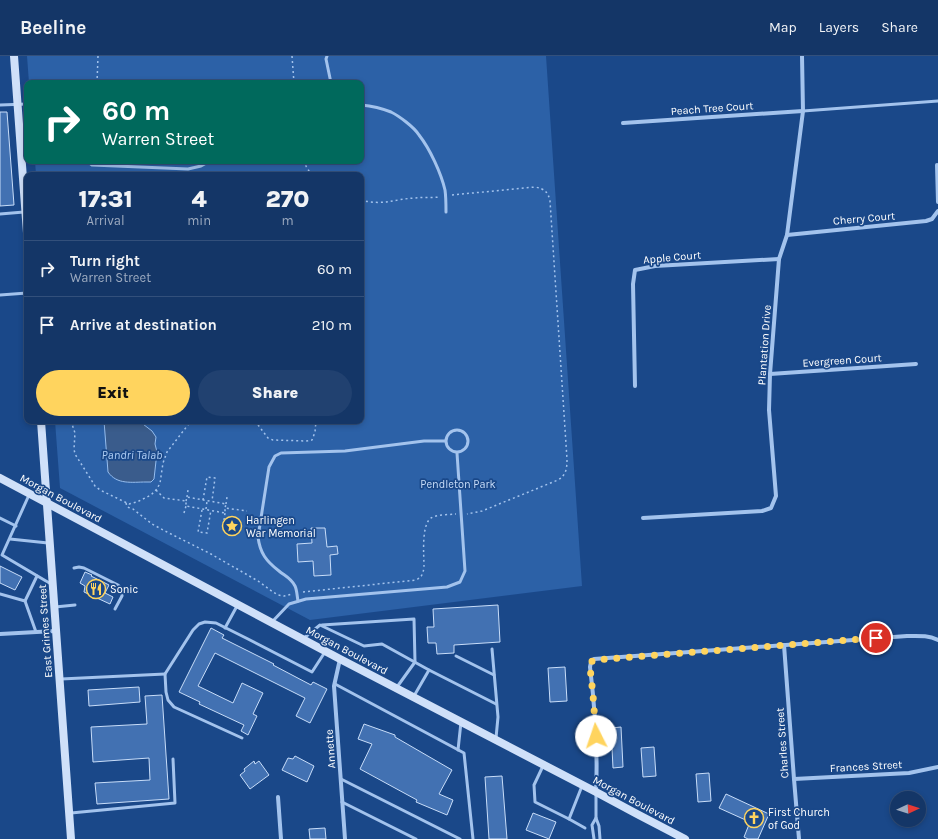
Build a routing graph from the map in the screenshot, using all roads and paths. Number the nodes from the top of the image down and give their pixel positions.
1 (14, 56) edge
2 (98, 56) edge
3 (292, 56) edge
4 (327, 56) edge
5 (802, 56) edge
6 (97, 80) edge
7 (294, 80) edge
8 (329, 80) edge
9 (938, 101) edge
10 (18, 104) junction
11 (24, 104) edge
12 (0, 105) edge
13 (364, 105) edge
14 (803, 111) junction
15 (623, 123) dead end
16 (91, 164) edge
17 (205, 164) edge
18 (937, 165) dead end
19 (24, 185) edge
20 (445, 196) junction
21 (364, 201) edge
22 (938, 202) edge
23 (938, 211) edge
24 (24, 212) edge
25 (446, 212) dead end
26 (0, 214) edge
27 (787, 234) junction
28 (779, 259) junction
29 (24, 293) edge
30 (0, 295) edge
31 (916, 364) dead end
32 (770, 374) junction
33 (635, 386) dead end
34 (41, 424) edge
35 (72, 424) edge
36 (189, 424) edge
37 (257, 424) edge
38 (316, 424) edge
39 (445, 441) junction
40 (457, 453) junction
41 (0, 479) edge
42 (156, 490) junction
43 (188, 490) dead end
44 (29, 494) junction
45 (187, 497) junction
46 (227, 497) dead end
47 (203, 500) junction
48 (186, 501) junction
49 (207, 501) junction
50 (212, 501) junction
51 (47, 503) junction
52 (126, 503) junction
53 (226, 504) junction
54 (186, 506) junction
55 (225, 508) junction
56 (202, 509) junction
57 (206, 510) junction
58 (211, 510) junction
59 (248, 511) dead end
60 (184, 513) dead end
61 (225, 513) junction
62 (461, 514) junction
63 (0, 518) edge
64 (643, 518) dead end
65 (224, 520) dead end
66 (16, 526) junction
67 (10, 539) junction
68 (50, 543) junction
69 (74, 568) dead end
70 (36, 576) junction
71 (53, 585) junction
72 (297, 593) junction
73 (0, 594) edge
74 (25, 601) junction
75 (298, 601) junction
76 (238, 604) junction
77 (75, 605) dead end
78 (54, 607) junction
79 (115, 609) dead end
80 (272, 622) junction
81 (320, 625) junction
82 (225, 628) junction
83 (55, 631) junction
84 (36, 632) junction
85 (0, 634) edge
86 (303, 639) junction
87 (938, 640) edge
88 (784, 645) junction
89 (492, 649) dead end
90 (326, 651) junction
91 (456, 656) dead end
92 (340, 659) junction
93 (415, 662) junction
94 (429, 670) junction
95 (164, 674) junction
96 (494, 675) junction
97 (59, 679) junction
98 (335, 684) junction
99 (397, 688) junction
100 (414, 697) junction
101 (496, 704) junction
102 (461, 721) junction
103 (242, 738) dead end
104 (496, 740) junction
105 (458, 750) junction
106 (173, 759) dead end
107 (544, 764) junction
108 (938, 767) edge
109 (341, 779) junction
110 (794, 779) junction
111 (582, 784) junction
112 (596, 792) junction
113 (278, 797) dead end
114 (342, 802) junction
115 (69, 813) junction
116 (596, 818) junction
117 (569, 819) junction
118 (585, 828) dead end
119 (71, 839) edge
120 (281, 839) edge
121 (345, 839) edge
122 (416, 839) edge
123 (460, 839) edge
124 (473, 839) edge
125 (594, 839) edge
126 (600, 839) edge
127 (685, 839) edge
128 (799, 839) edge

1 - 10 main road
2 - 6 path
3 - 7 path
4 - 8 lane
5 - 14 street, Plantation Drive
9 - 14 lane
10 - 11 lane
10 - 12 lane
10 - 19 main road
13 - 20 lane
14 - 15 street, Peach Tree Court
14 - 27 street, Plantation Drive
16 - 17 lane
18 - 22 street
20 - 21 path
20 - 25 lane
20 - 62 path
23 - 27 street, Cherry Court
24 - 26 lane
27 - 28 street, Plantation Drive
28 - 32 street, Plantation Drive
28 - 33 street, Apple Court
29 - 30 lane
31 - 32 street, Evergreen Court
32 - 64 street, Plantation Drive
34 - 51 main road, East Grimes Street
35 - 52 path
36 - 42 path
37 - 38 path
39 - 40 lane
39 - 40 lane
39 - 72 lane
40 - 62 lane
41 - 44 main road, Morgan Boulevard
42 - 48 path
42 - 52 path
43 - 45 path
44 - 51 main road, Morgan Boulevard
44 - 66 lane
45 - 47 path
45 - 48 path
46 - 53 path
47 - 49 path
47 - 50 path
48 - 54 path
49 - 50 path
49 - 57 path
50 - 53 path
51 - 68 main road, East Grimes Street
51 - 76 main road, Morgan Boulevard
52 - 72 path
53 - 55 path
54 - 56 path
54 - 60 path
55 - 59 path
55 - 61 path
56 - 57 path
56 - 58 path
57 - 58 path
58 - 61 path
61 - 65 path
62 - 72 path
62 - 75 lane
63 - 66 lane
66 - 67 lane
67 - 68 lane
67 - 70 lane
68 - 71 main road, East Grimes Street
69 - 79 lane
70 - 71 lane
70 - 74 lane
71 - 78 main road, East Grimes Street
72 - 75 lane
73 - 74 lane
74 - 84 lane
75 - 80 lane
76 - 80 main road, Morgan Boulevard
76 - 82 lane
77 - 78 lane
78 - 83 main road, East Grimes Street
80 - 86 main road, Morgan Boulevard
81 - 86 lane
81 - 93 lane
81 - 93 lane
82 - 90 lane
82 - 95 lane
83 - 84 street
83 - 97 main road, East Grimes Street
84 - 85 street
86 - 90 main road, Morgan Boulevard
87 - 88 street
88 - 110 street, Charles Street
88 - 112 street
89 - 96 lane
90 - 92 main road, Morgan Boulevard
91 - 96 lane
92 - 98 street, Annette
92 - 99 main road, Morgan Boulevard
93 - 94 lane
93 - 99 lane
94 - 100 lane
94 - 101 lane
95 - 97 lane
95 - 103 lane
96 - 101 lane
97 - 115 main road, East Grimes Street
98 - 105 lane
98 - 109 street, Annette
99 - 100 main road, Morgan Boulevard
100 - 102 main road, Morgan Boulevard
101 - 104 lane
102 - 104 main road, Morgan Boulevard
102 - 105 lane
104 - 107 main road, Morgan Boulevard
105 - 124 lane
106 - 115 lane
107 - 111 main road, Morgan Boulevard
107 - 117 lane
108 - 110 street, Frances Street
109 - 114 street, Annette
109 - 123 lane
110 - 128 street, Charles Street
111 - 112 main road, Morgan Boulevard
111 - 117 lane
112 - 116 lane
112 - 127 main road, Morgan Boulevard
113 - 120 street
114 - 121 street, Annette
114 - 122 lane
115 - 119 main road, East Grimes Street
116 - 125 lane
116 - 126 lane
117 - 118 lane

